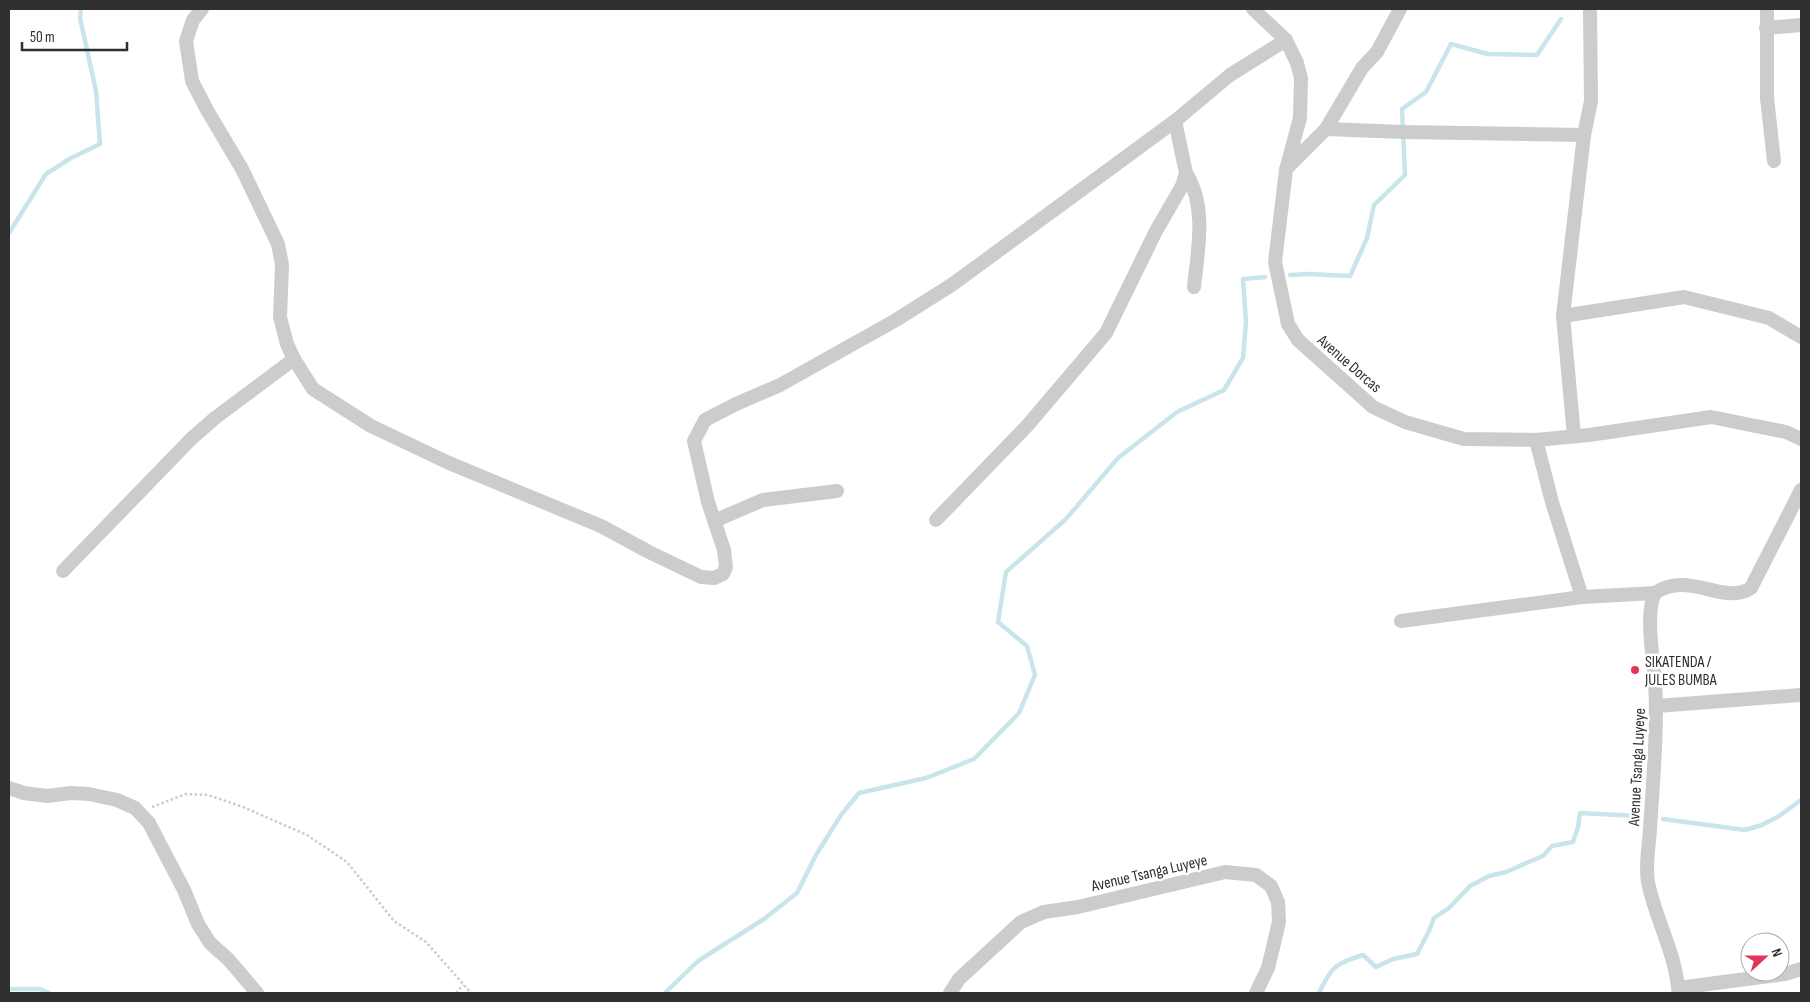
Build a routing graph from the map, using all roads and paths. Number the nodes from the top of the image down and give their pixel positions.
1 (202, 9) edge
2 (1253, 9) edge
3 (1400, 9) edge
4 (1590, 9) edge
5 (1768, 9) edge
6 (1801, 25) edge
7 (1766, 28) junction
8 (1286, 40) junction
9 (1175, 121) junction
10 (1326, 129) junction
11 (1584, 136) junction
12 (1774, 161) dead end
13 (1286, 170) junction
14 (1186, 172) junction
15 (1194, 288) dead end
16 (1563, 316) junction
17 (1801, 337) edge
18 (294, 359) junction
19 (1574, 436) junction
20 (1801, 439) edge
21 (1536, 440) junction
22 (1801, 490) edge
23 (837, 491) dead end
24 (714, 520) junction
25 (936, 520) dead end
26 (63, 571) dead end
27 (1655, 593) junction
28 (1582, 597) junction
29 (1401, 621) dead end
30 (1800, 695) edge
31 (1657, 706) junction
32 (9, 788) edge
33 (138, 812) junction
34 (1801, 969) edge
35 (463, 985) junction
36 (1675, 991) edge
37 (257, 993) edge
38 (456, 993) edge
39 (471, 993) edge
40 (950, 993) edge
41 (1256, 993) edge

1 - 18 street
2 - 8 street
3 - 10 street
4 - 11 street
5 - 7 street
6 - 7 street
7 - 12 street
8 - 9 street
8 - 13 street, Avenue Dorcas
9 - 14 street
9 - 24 street
10 - 11 street
10 - 13 street
11 - 16 street
13 - 21 street, Avenue Dorcas
14 - 15 street
14 - 25 street
16 - 17 street
16 - 19 street
18 - 24 street
18 - 26 street
19 - 20 street, Avenue Dorcas
19 - 21 street, Avenue Dorcas
21 - 28 street
22 - 27 street
23 - 24 street
27 - 28 street
27 - 31 street, Avenue Tsanga Luyeye
28 - 29 street
30 - 31 street
31 - 36 street, Avenue Tsanga Luyeye
32 - 33 street
33 - 35 path
33 - 37 street
34 - 36 street
35 - 38 path
35 - 39 path
40 - 41 street, Avenue Tsanga Luyeye

